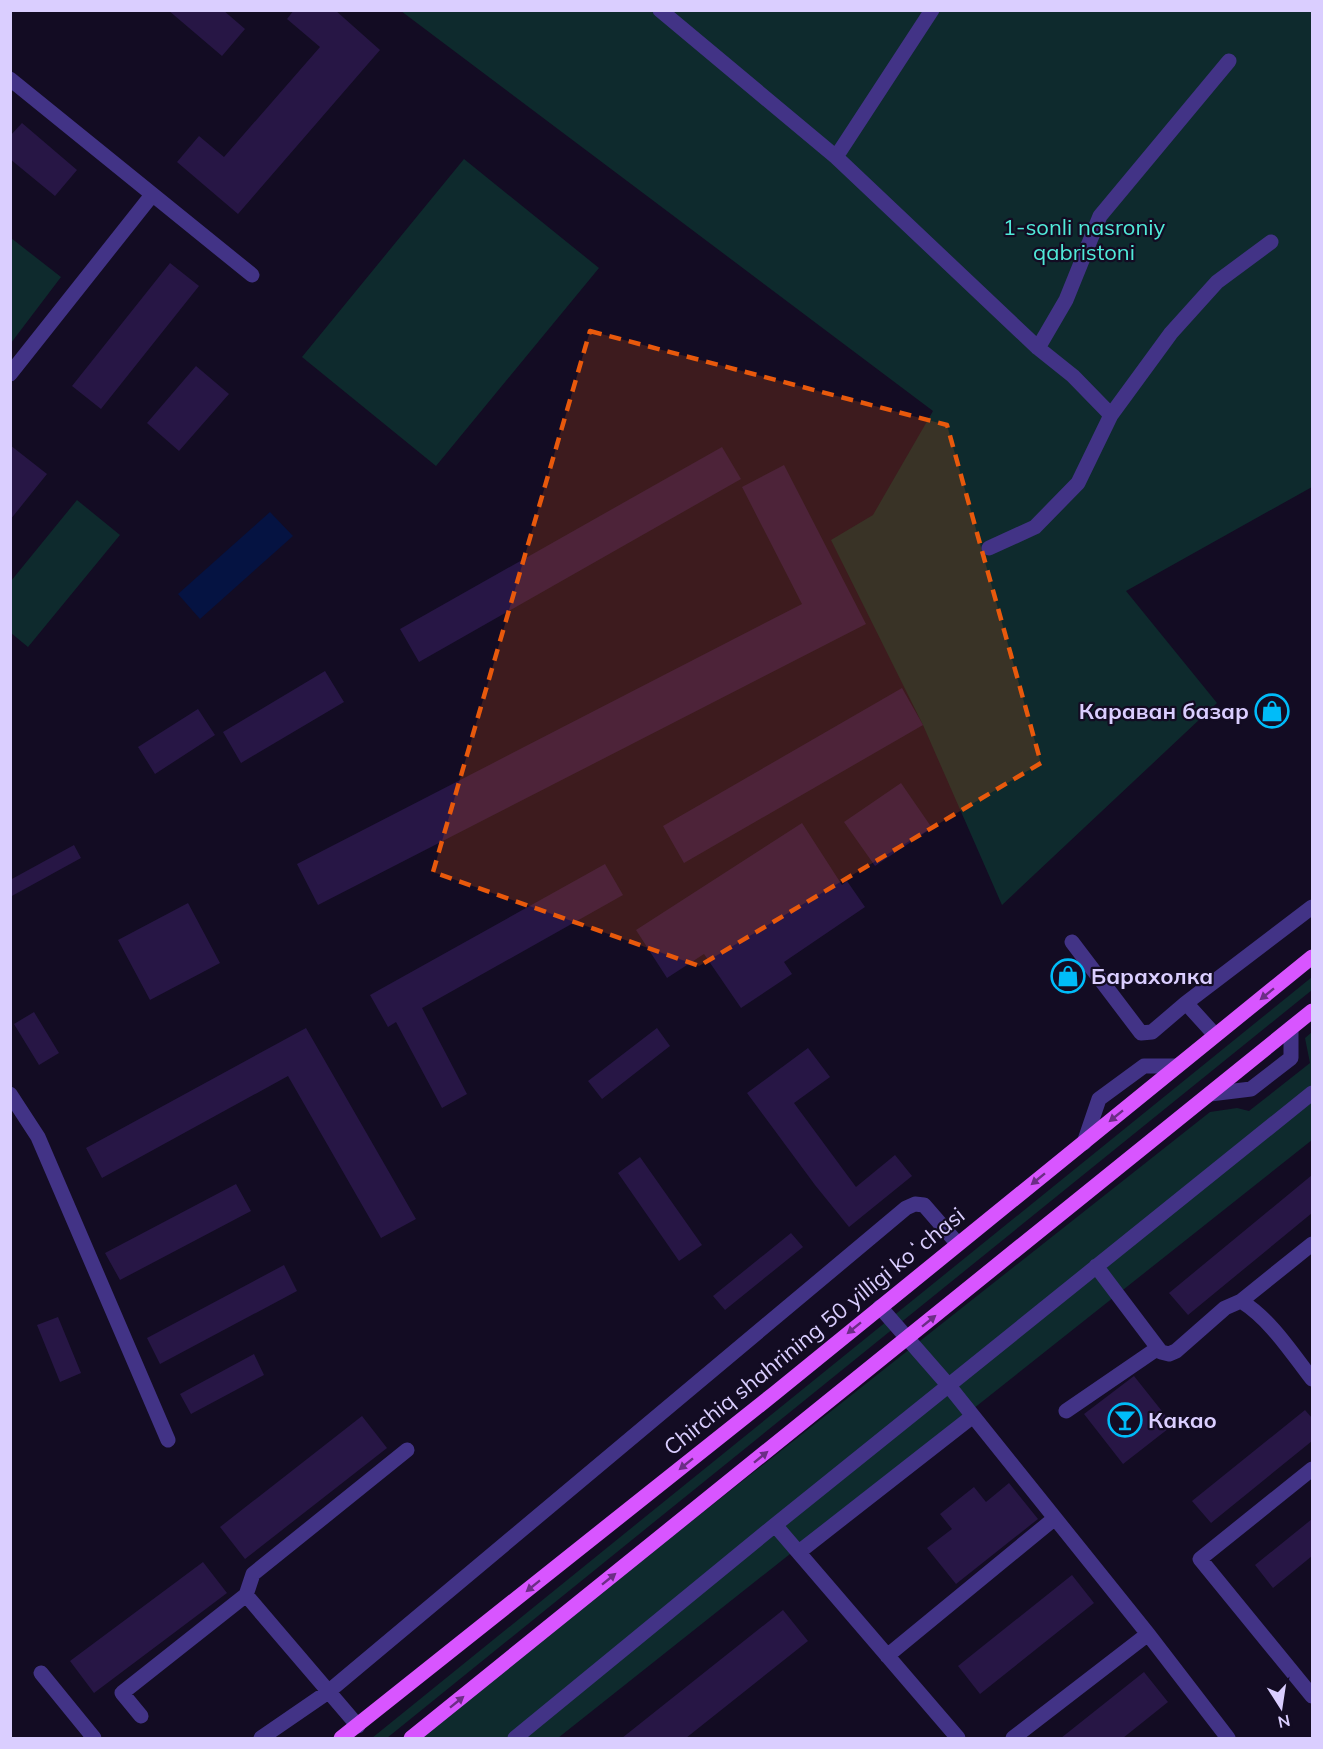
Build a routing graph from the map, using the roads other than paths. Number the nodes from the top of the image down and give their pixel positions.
1 (660, 10) edge
2 (932, 10) edge
3 (1229, 61) dead end
4 (10, 79) edge
5 (836, 157) junction
6 (152, 195) junction
7 (1271, 242) dead end
8 (252, 275) dead end
9 (1038, 348) junction
10 (10, 374) edge
11 (1111, 415) junction
12 (989, 548) dead end
13 (1312, 907) edge
14 (1072, 942) dead end
15 (1312, 957) edge
16 (1186, 1003) junction
17 (1312, 1011) edge
18 (1291, 1028) junction
19 (1215, 1035) junction
20 (1178, 1066) junction
21 (10, 1094) edge
22 (1210, 1094) junction
23 (1310, 1099) edge
24 (1084, 1143) junction
25 (957, 1243) junction
26 (1312, 1244) edge
27 (1096, 1266) junction
28 (1241, 1301) junction
29 (880, 1307) junction
30 (907, 1339) junction
31 (1158, 1348) junction
32 (1312, 1379) edge
33 (949, 1386) junction
34 (1066, 1411) dead end
35 (973, 1416) junction
36 (168, 1440) dead end
37 (406, 1450) dead end
38 (1312, 1469) edge
39 (1055, 1518) junction
40 (775, 1525) junction
41 (799, 1552) junction
42 (246, 1595) junction
43 (1148, 1634) junction
44 (887, 1656) junction
45 (41, 1673) dead end
46 (328, 1692) junction
47 (1312, 1696) edge
48 (141, 1716) dead end
49 (358, 1726) junction
50 (94, 1738) edge
51 (261, 1738) edge
52 (341, 1738) edge
53 (411, 1738) edge
54 (515, 1738) edge
55 (958, 1738) edge
56 (1013, 1738) edge
57 (1228, 1738) edge

1 - 5 street
2 - 5 street
3 - 9 street
4 - 6 street
5 - 9 street
6 - 8 street
6 - 10 street
7 - 11 street
9 - 11 street
11 - 12 street
13 - 16 street
14 - 16 street
15 -> 19 main road, Chirchiq shahrining 50 yilligi koʻchasi
16 - 19 street
17 - 18 main road
18 - 22 main road
18 - 22 street
19 - 20 main road, Chirchiq shahrining 50 yilligi koʻchasi
20 -> 24 main road, Chirchiq shahrining 50 yilligi koʻchasi
20 - 24 street
21 - 36 street
30 -> 22 main road
23 - 27 street
24 -> 25 main road, Chirchiq shahrining 50 yilligi koʻchasi
25 - 29 main road, Chirchiq shahrining 50 yilligi koʻchasi
25 - 46 street
26 - 28 street
27 - 31 street
27 - 33 street
28 - 31 street
28 - 32 street
29 - 30 street
29 -> 49 main road, Chirchiq shahrining 50 yilligi koʻchasi
30 - 33 street
53 -> 30 main road
31 - 34 street
33 - 35 street
33 - 40 street
35 - 39 street
35 - 41 street
37 - 42 street
38 - 47 street
39 - 43 street
39 - 44 street
40 - 41 street
40 - 54 street
41 - 44 street
42 - 46 street
42 - 48 street
43 - 56 street
43 - 57 street
44 - 55 street
45 - 50 street
46 - 49 street
46 - 51 street
49 - 52 main road, Chirchiq shahrining 50 yilligi koʻchasi

